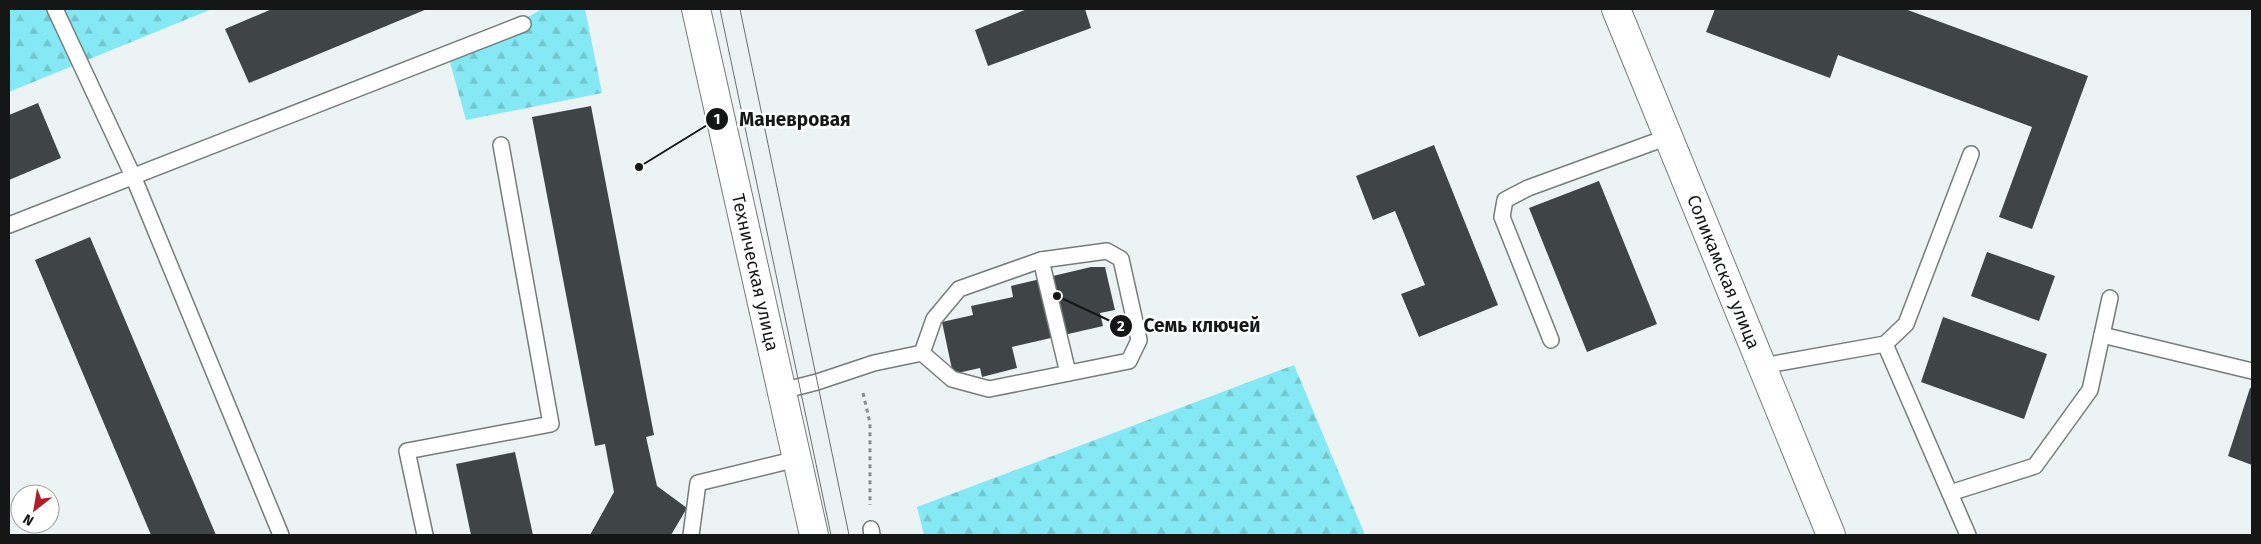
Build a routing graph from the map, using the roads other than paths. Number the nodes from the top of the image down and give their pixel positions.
1 (55, 9) edge
2 (696, 9) edge
3 (1616, 9) edge
4 (523, 24) dead end
5 (1668, 137) junction
6 (501, 145) dead end
7 (1971, 154) dead end
8 (133, 176) junction
9 (9, 225) edge
10 (1041, 260) junction
11 (2110, 298) dead end
12 (2102, 335) junction
13 (1551, 340) dead end
14 (1885, 344) junction
15 (922, 353) junction
16 (1762, 366) junction
17 (2252, 371) edge
18 (1068, 373) junction
19 (782, 391) junction
20 (797, 459) junction
21 (1950, 493) junction
22 (281, 535) edge
23 (425, 535) edge
24 (690, 535) edge
25 (814, 535) edge
26 (1831, 535) edge
27 (1968, 535) edge

1 - 8 lane
2 - 19 street, Техническая улица
3 - 5 street, Соликамская улица
4 - 8 lane
5 - 13 lane
5 - 16 street, Соликамская улица
6 - 23 lane
7 - 14 lane
8 - 9 lane
8 - 22 lane
10 - 15 lane
10 - 18 lane
10 - 18 lane
11 - 12 lane
12 - 17 lane
12 - 21 lane
14 - 16 lane
14 - 21 lane
15 - 18 lane
15 - 19 lane
16 - 26 street, Соликамская улица
19 - 20 street, Техническая улица
20 - 24 lane
20 - 25 street, Техническая улица
21 - 27 lane

